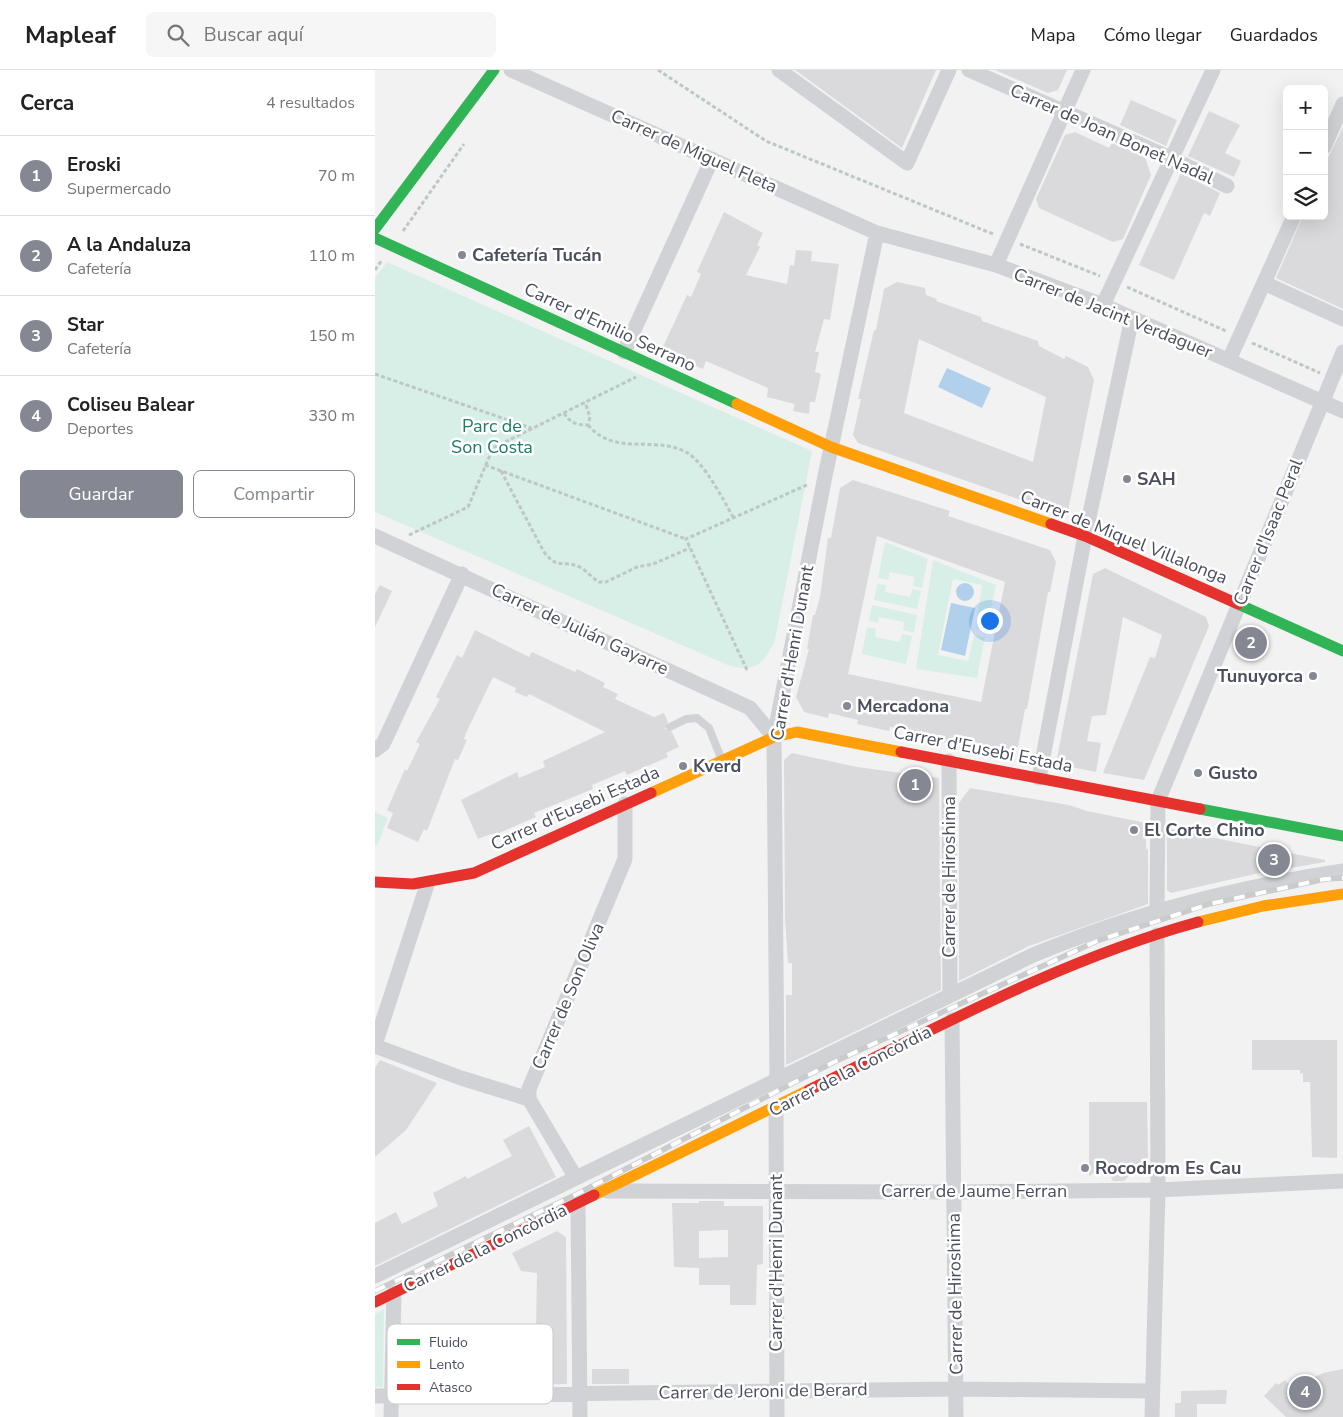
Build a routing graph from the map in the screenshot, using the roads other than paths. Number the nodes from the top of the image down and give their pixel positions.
1 (494, 70) edge
2 (511, 70) edge
3 (779, 70) edge
4 (949, 70) edge
5 (969, 70) edge
6 (1083, 70) edge
7 (1213, 70) edge
8 (1343, 104) edge
9 (1065, 112) junction
10 (1328, 138) edge
11 (712, 159) junction
12 (1173, 159) junction
13 (1227, 186) dead end
14 (1292, 220) edge
15 (375, 229) edge
16 (877, 232) junction
17 (375, 238) edge
18 (996, 265) junction
19 (1264, 284) junction
20 (1103, 305) junction
21 (1132, 318) junction
22 (1343, 319) edge
23 (624, 352) junction
24 (1343, 352) edge
25 (1229, 360) junction
26 (1321, 402) junction
27 (1343, 411) edge
28 (831, 447) junction
29 (375, 536) edge
30 (1085, 536) junction
31 (462, 574) junction
32 (1240, 603) junction
33 (1343, 651) edge
34 (670, 727) dead end
35 (774, 736) junction
36 (375, 750) edge
37 (722, 760) junction
38 (949, 761) junction
39 (1039, 778) junction
40 (1159, 801) junction
41 (625, 804) junction
42 (1343, 836) edge
43 (1343, 871) edge
44 (375, 882) edge
45 (427, 885) junction
46 (1343, 894) edge
47 (1157, 910) junction
48 (1157, 935) junction
49 (950, 994) junction
50 (952, 1020) junction
51 (375, 1045) edge
52 (777, 1081) junction
53 (529, 1099) junction
54 (776, 1108) junction
55 (576, 1178) junction
56 (1343, 1181) edge
57 (1158, 1190) junction
58 (605, 1191) junction
59 (776, 1192) junction
60 (953, 1192) junction
61 (578, 1203) junction
62 (375, 1276) edge
63 (394, 1293) junction
64 (375, 1302) edge
65 (393, 1324) edge
66 (955, 1389) junction
67 (777, 1391) junction
68 (1152, 1391) junction
69 (553, 1394) edge
70 (580, 1394) junction
71 (392, 1404) edge
72 (391, 1417) edge
73 (580, 1417) edge
74 (777, 1417) edge
75 (956, 1417) edge
76 (1152, 1417) edge

1 - 15 street
2 - 11 street, Carrer de Miguel Fleta
3 - 4 street
5 - 9 street, Carrer de Joan Bonet Nadal
6 - 9 street
7 - 12 street
8 - 10 street
9 - 12 street, Carrer de Joan Bonet Nadal
9 - 18 street
11 - 16 street, Carrer de Miguel Fleta
11 - 23 street
12 - 13 street, Carrer de Joan Bonet Nadal
12 - 20 street
14 - 19 street
16 - 18 street, Carrer de Jacint Verdaguer
16 - 28 street, Carrer d'Henri Dunant
17 - 23 street, Carrer d'Emilio Serrano
18 - 20 street, Carrer de Jacint Verdaguer
19 - 22 street
19 - 25 street
20 - 21 street, Carrer de Jacint Verdaguer
21 - 25 street, Carrer de Jacint Verdaguer
21 - 30 street
23 - 28 street, Carrer d'Emilio Serrano
24 - 26 street, Carrer d'Isaac Peral
25 - 26 street, Carrer de Jacint Verdaguer
26 - 27 street, Carrer de Jacint Verdaguer
26 - 32 street, Carrer d'Isaac Peral
28 - 30 street, Carrer de Miquel Villalonga
28 - 35 street, Carrer d'Henri Dunant
29 - 31 street, Carrer de Julián Gayarre
30 - 32 street, Carrer de Miquel Villalonga
30 - 39 street
31 - 35 street, Carrer de Julián Gayarre
31 - 36 street
32 - 33 street, Carrer de Miquel Villalonga
32 - 40 street, Carrer d'Isaac Peral
34 - 37 lane
35 - 37 street, Carrer d'Eusebi Estada
35 - 38 street, Carrer d'Eusebi Estada
35 - 52 street, Carrer d'Henri Dunant
37 - 41 street, Carrer d'Eusebi Estada
38 - 39 street, Carrer d'Eusebi Estada
38 - 49 street, Carrer de Hiroshima
39 - 40 street, Carrer d'Eusebi Estada
40 - 42 street, Carrer d'Eusebi Estada
40 - 47 street
41 - 45 street, Carrer d'Eusebi Estada
41 - 53 street, Carrer de Son Oliva
43 - 47 street, Carrer de la Concòrdia
44 - 45 street, Carrer d'Eusebi Estada
45 - 51 street
46 - 48 street, Carrer de la Concòrdia
47 - 49 street, Carrer de la Concòrdia
48 - 50 street, Carrer de la Concòrdia
48 - 57 street
49 - 52 street, Carrer de la Concòrdia
50 - 54 street, Carrer de la Concòrdia
50 - 60 street, Carrer de Hiroshima
51 - 53 street
52 - 55 street, Carrer de la Concòrdia
53 - 55 street
54 - 58 street, Carrer de la Concòrdia
54 - 59 street, Carrer d'Henri Dunant
55 - 62 street, Carrer de la Concòrdia
56 - 57 street, Carrer de Jaume Ferran
57 - 60 street, Carrer de Jaume Ferran
57 - 68 street
58 - 59 street, Carrer de Jaume Ferran
58 - 61 street, Carrer de la Concòrdia
59 - 60 street, Carrer de Jaume Ferran
59 - 67 street, Carrer d'Henri Dunant
60 - 66 street, Carrer de Hiroshima
61 - 63 street, Carrer de la Concòrdia
61 - 70 street
63 - 64 street, Carrer de la Concòrdia
63 - 65 street
66 - 67 street, Carrer de Jeroni de Berard
66 - 68 street, Carrer de Jeroni de Berard
66 - 75 street, Carrer de Hiroshima
67 - 70 street, Carrer de Jeroni de Berard
67 - 74 street, Carrer d'Henri Dunant
68 - 76 street
69 - 70 street, Carrer de Jeroni de Berard
70 - 73 street
71 - 72 street

